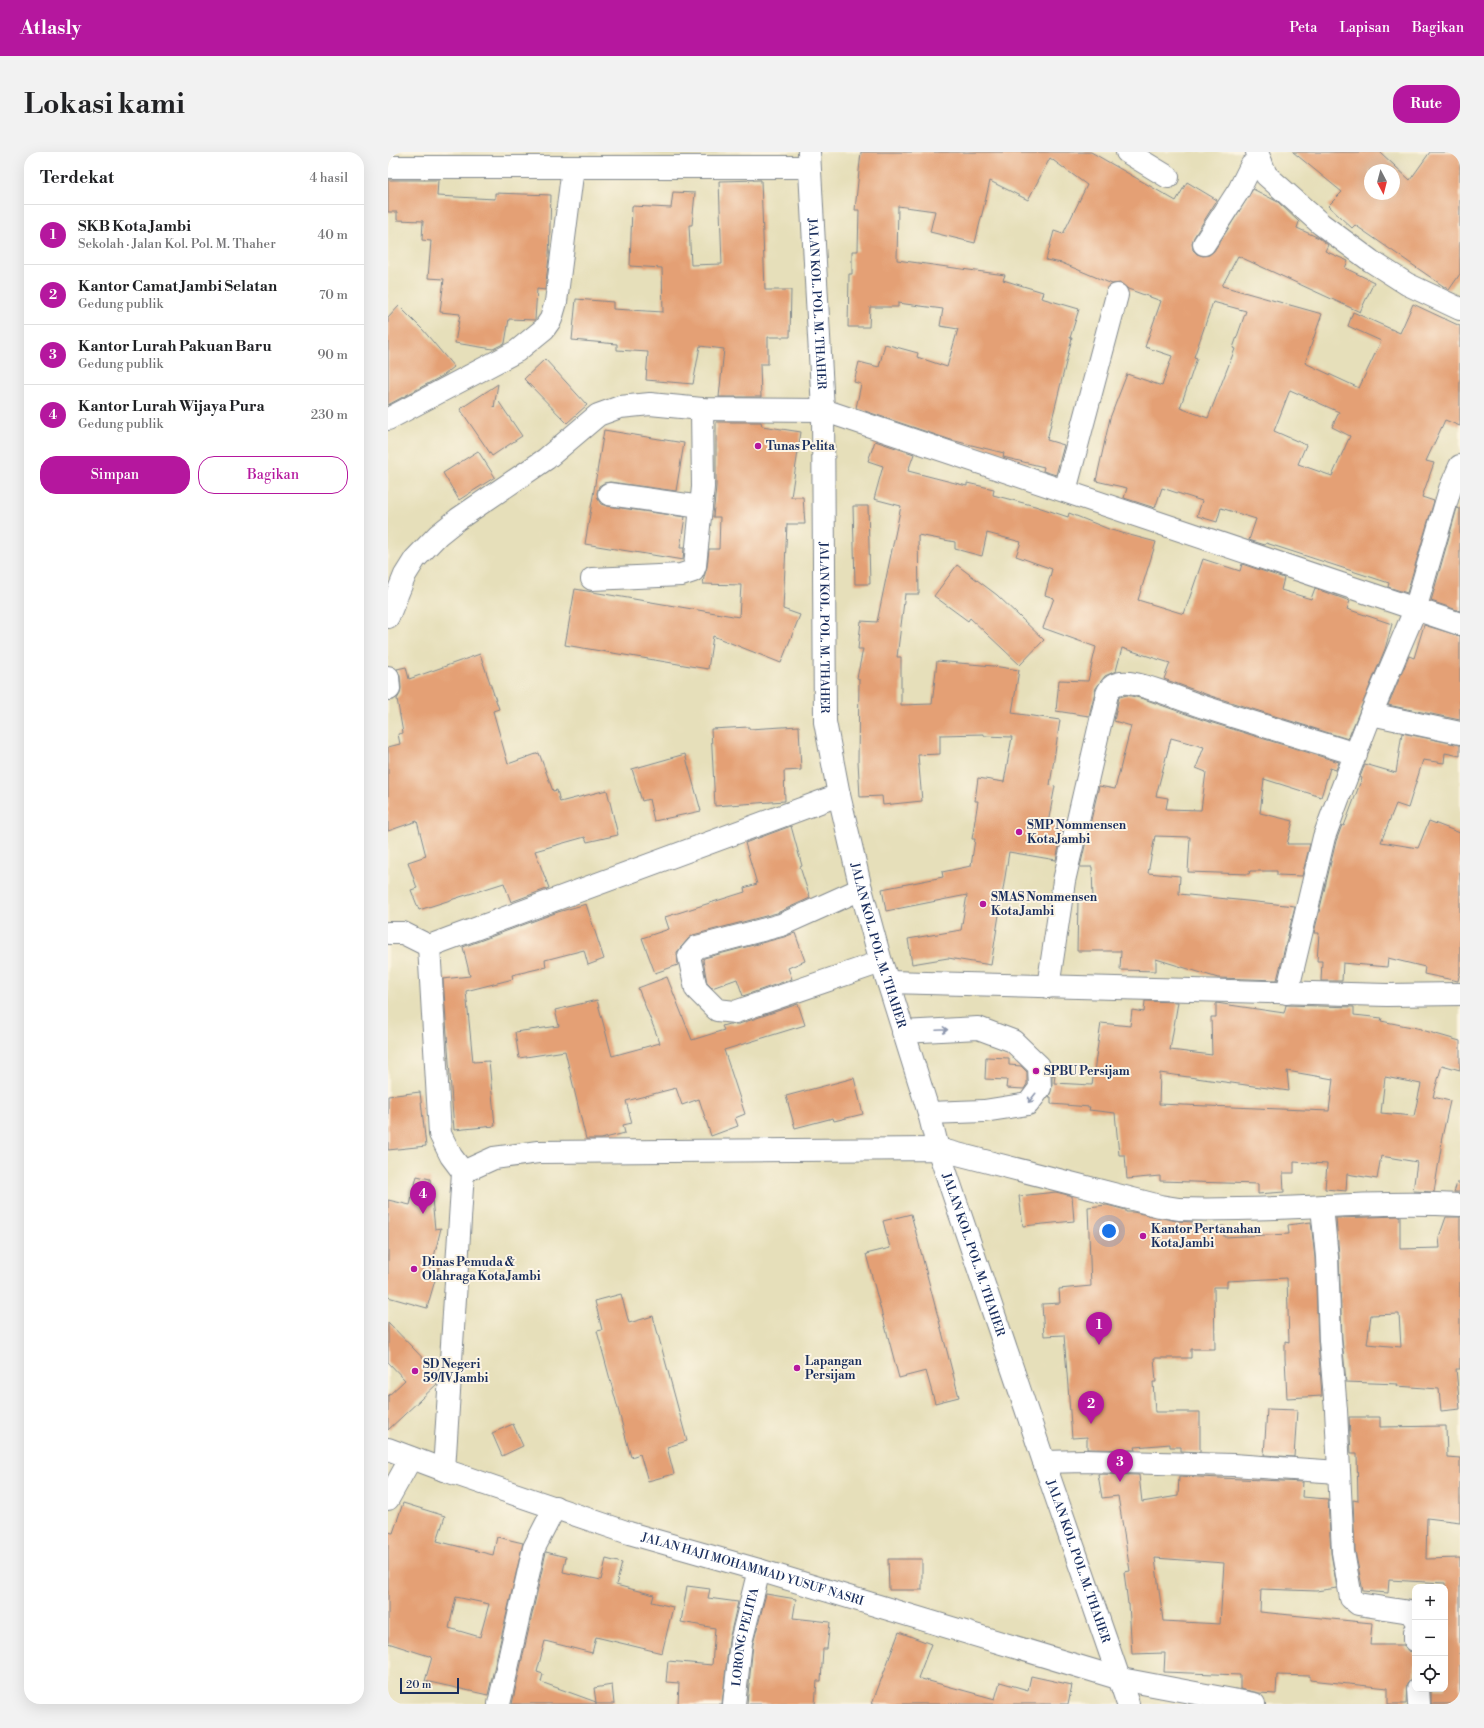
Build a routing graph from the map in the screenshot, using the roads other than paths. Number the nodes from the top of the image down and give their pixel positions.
1 (1127, 152) edge
2 (1259, 157) edge
3 (809, 159) edge
4 (564, 162) edge
5 (388, 167) edge
6 (1168, 177) dead end
7 (1204, 244) dead end
8 (1117, 295) dead end
9 (1460, 309) edge
10 (702, 409) junction
11 (823, 410) junction
12 (388, 419) edge
13 (1460, 466) edge
14 (1065, 491) junction
15 (608, 494) dead end
16 (701, 507) junction
17 (592, 579) dead end
18 (1415, 610) junction
19 (388, 617) edge
20 (1460, 624) edge
21 (1371, 714) junction
22 (1460, 733) edge
23 (1356, 754) junction
24 (839, 795) junction
25 (861, 889) junction
26 (388, 932) edge
27 (428, 946) junction
28 (881, 962) junction
29 (888, 982) junction
30 (1048, 987) junction
31 (1287, 993) junction
32 (1460, 994) edge
33 (903, 1032) junction
34 (929, 1113) junction
35 (938, 1149) junction
36 (463, 1172) junction
37 (1460, 1205) edge
38 (1322, 1207) junction
39 (388, 1449) edge
40 (411, 1458) junction
41 (1044, 1462) junction
42 (444, 1470) junction
43 (1339, 1472) junction
44 (388, 1499) edge
45 (555, 1507) junction
46 (759, 1570) junction
47 (1412, 1613) edge
48 (1120, 1679) junction
49 (1418, 1692) edge
50 (499, 1704) edge
51 (734, 1704) edge
52 (1128, 1704) edge
53 (1254, 1704) edge
54 (1420, 1704) edge

1 - 6 street
2 - 7 street
2 - 9 street
3 - 4 street
3 - 11 street, JALAN KOL. POL. M. THAHER
4 - 5 street
4 - 12 street
8 - 14 street
10 - 11 street
10 - 16 street
10 - 19 street
11 - 14 street
11 - 24 street, JALAN KOL. POL. M. THAHER
13 - 18 street
14 - 18 street
15 - 16 street
16 - 17 street
18 - 20 street
18 - 21 street
21 - 22 street
21 - 23 street
23 - 30 street
23 - 31 street
24 - 25 street, JALAN KOL. POL. M. THAHER
24 - 27 street
25 - 28 street, JALAN KOL. POL. M. THAHER
25 - 28 street
26 - 27 street
27 - 36 street
28 - 29 street, JALAN KOL. POL. M. THAHER
29 - 30 street
29 - 33 street, JALAN KOL. POL. M. THAHER
30 - 31 street
31 - 32 street
33 - 34 street, JALAN KOL. POL. M. THAHER
33 -> 34 street
34 - 35 street, JALAN KOL. POL. M. THAHER
35 - 36 street
35 - 38 street
35 - 41 street, JALAN KOL. POL. M. THAHER
36 - 42 street
37 - 38 street
38 - 43 street
39 - 40 street, JALAN HAJI MOHAMMAD YUSUF NASRI
40 - 42 street, JALAN HAJI MOHAMMAD YUSUF NASRI
40 - 44 street
41 - 43 street
41 - 48 street, JALAN KOL. POL. M. THAHER
42 - 45 street, JALAN HAJI MOHAMMAD YUSUF NASRI
43 - 47 street
45 - 46 street, JALAN HAJI MOHAMMAD YUSUF NASRI
45 - 50 street
46 - 48 street, JALAN HAJI MOHAMMAD YUSUF NASRI
46 - 51 street, LORONG PELITA
48 - 52 street, JALAN KOL. POL. M. THAHER
48 - 53 street, JALAN HAJI MOHAMMAD YUSUF NASRI
49 - 54 street

